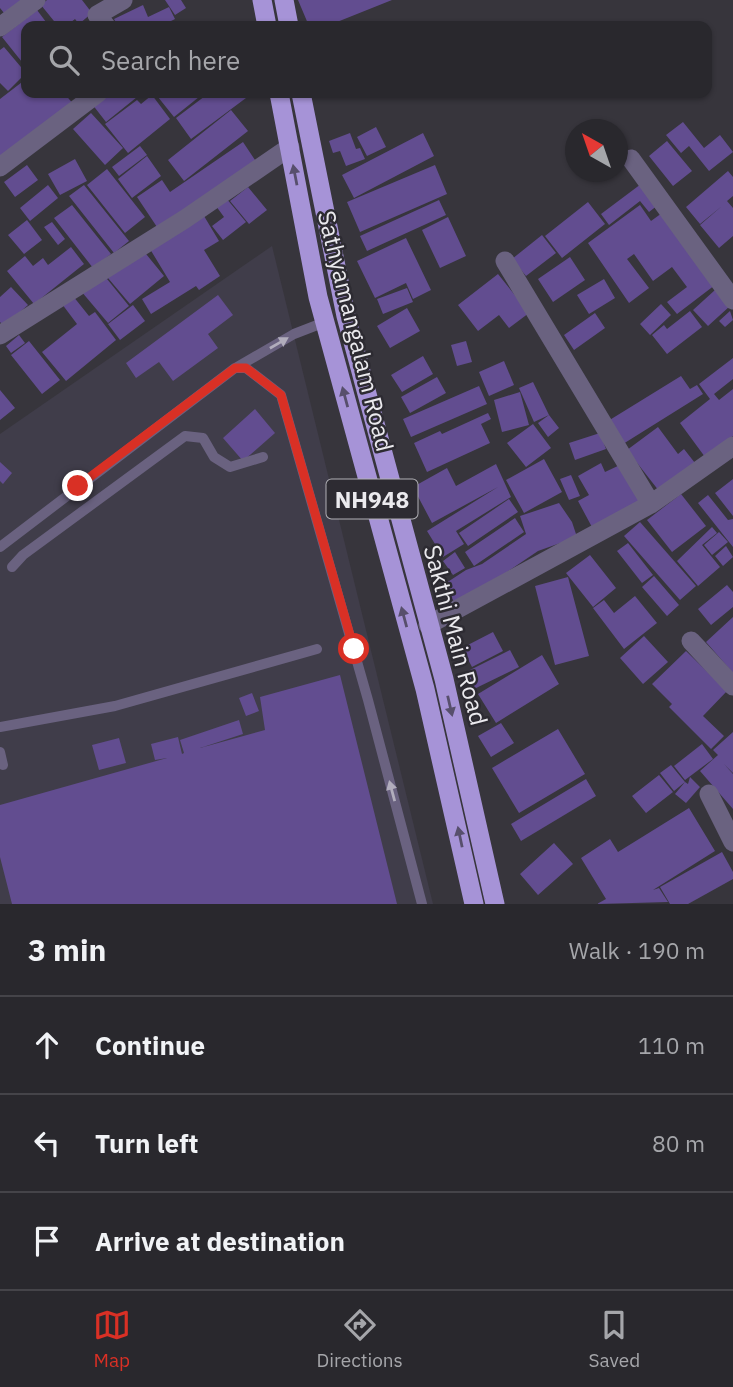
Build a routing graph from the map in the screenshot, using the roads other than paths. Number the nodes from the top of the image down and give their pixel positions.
1 (36, 0) edge
2 (123, 0) edge
3 (262, 0) edge
4 (284, 0) edge
5 (97, 14) edge
6 (266, 21) edge
7 (288, 21) edge
8 (0, 27) edge
9 (91, 98) edge
10 (280, 98) edge
11 (302, 98) edge
12 (290, 147) junction
13 (631, 159) dead end
14 (0, 167) edge
15 (505, 261) dead end
16 (733, 300) edge
17 (325, 322) junction
18 (0, 335) edge
19 (240, 368) junction
20 (729, 456) edge
21 (263, 457) dead end
22 (651, 504) junction
23 (0, 547) edge
24 (12, 567) dead end
25 (428, 625) junction
26 (691, 641) dead end
27 (317, 649) dead end
28 (733, 686) edge
29 (0, 727) edge
30 (0, 752) edge
31 (3, 765) dead end
32 (709, 794) dead end
33 (733, 842) edge
34 (422, 904) edge
35 (474, 904) edge
36 (495, 904) edge

1 - 8 street
2 - 5 street
3 - 6 highway
4 - 7 highway
9 - 14 street
10 - 12 highway, Sathyamangalam Road / NH948
11 - 25 highway, Sakthi Main Road / NH948
17 -> 12 highway, Sathyamangalam Road / NH948
12 - 18 street
13 - 16 street
15 - 22 street
19 -> 17 lane
35 -> 17 highway, Sathyamangalam Road / NH948
19 - 23 lane
34 -> 19 lane
20 - 22 street
21 - 24 lane
22 - 25 street
25 -> 36 highway, Sakthi Main Road / NH948
26 - 28 street
27 - 29 lane
30 - 31 lane
32 - 33 street

